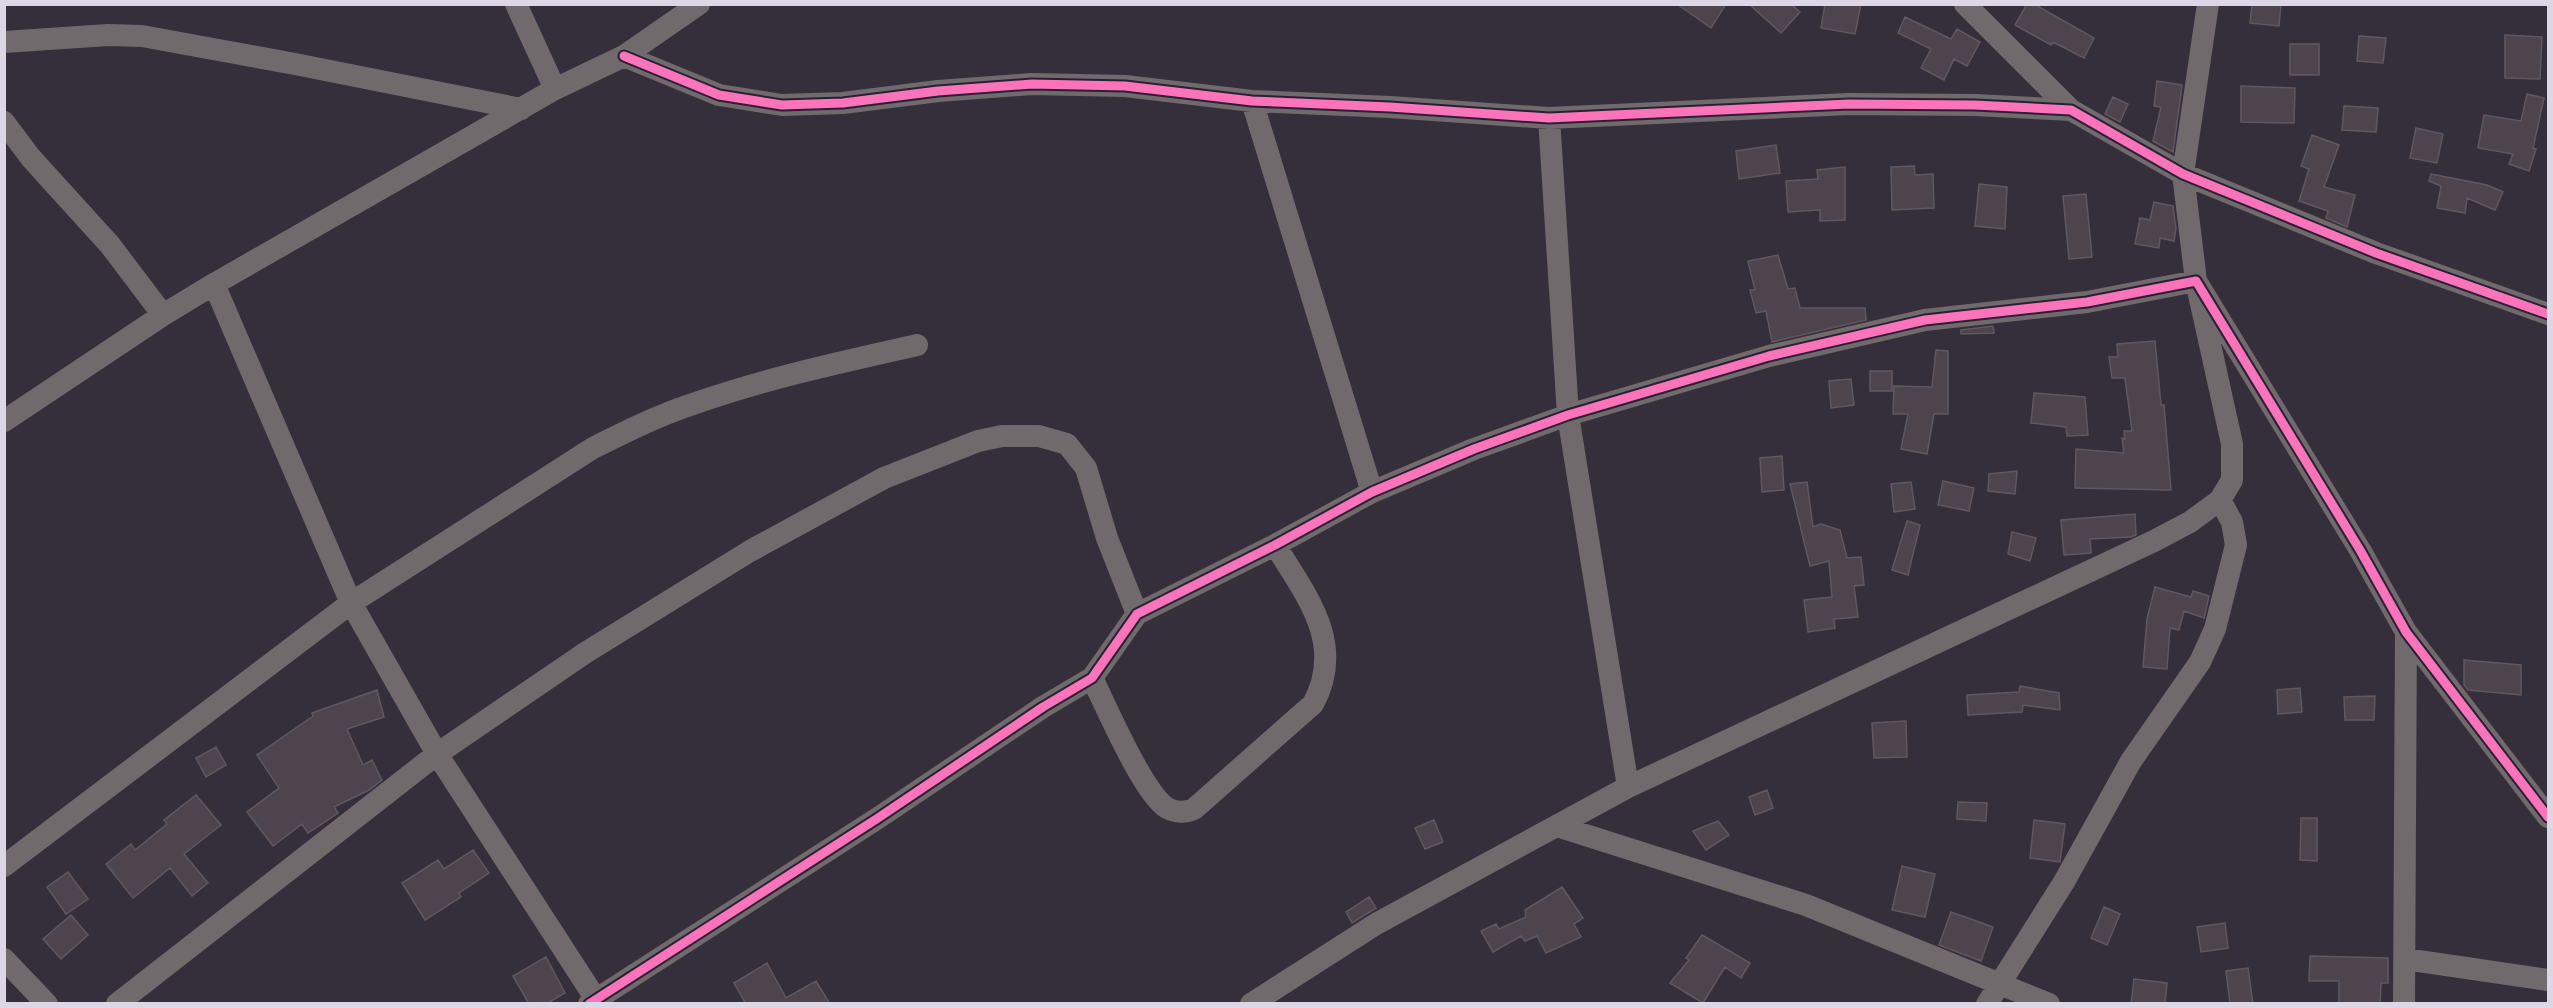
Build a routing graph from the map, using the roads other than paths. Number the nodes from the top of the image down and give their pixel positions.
1 (516, 4) edge
2 (699, 4) edge
3 (1965, 4) edge
4 (2208, 4) edge
5 (4, 42) edge
6 (624, 56) junction
7 (555, 89) junction
8 (1252, 101) junction
9 (521, 109) junction
10 (2071, 110) junction
11 (1549, 118) junction
12 (4, 122) edge
13 (2184, 174) junction
14 (2196, 280) junction
15 (214, 284) junction
16 (2548, 314) edge
17 (163, 315) junction
18 (917, 345) dead end
19 (1568, 415) junction
20 (4, 421) edge
21 (1372, 492) junction
22 (2220, 500) junction
23 (1275, 544) junction
24 (351, 603) junction
25 (1137, 614) junction
26 (2406, 632) junction
27 (1092, 678) junction
28 (437, 754) junction
29 (1628, 788) junction
30 (2548, 817) edge
31 (1557, 826) junction
32 (4, 866) edge
33 (4, 958) edge
34 (2405, 959) junction
35 (2548, 980) edge
36 (2001, 983) junction
37 (42, 1002) edge
38 (595, 1002) edge
39 (117, 1004) edge
40 (1251, 1004) edge
41 (1987, 1004) edge
42 (2049, 1004) edge
43 (2404, 1004) edge

1 - 7 street
2 - 6 street
3 - 10 street
4 - 13 street
5 - 9 street
6 - 7 street
6 - 8 street
7 - 9 street
8 - 11 street
8 - 21 street
9 - 15 street
10 - 11 street
10 - 13 street
11 - 19 street
12 - 17 street
13 - 14 street
13 - 16 street
14 - 19 street
14 - 22 street
14 - 26 street
15 - 17 street
15 - 24 street
17 - 20 street
18 - 24 street
19 - 21 street
19 - 29 street
21 - 23 street
22 - 29 street
22 - 36 street
23 - 25 street
23 - 27 street
24 - 28 street
24 - 32 street
25 - 27 street
25 - 28 street
26 - 30 street
26 - 34 street
27 - 38 street
28 - 38 street
28 - 39 street
29 - 31 street
31 - 36 street
31 - 40 street
33 - 37 street
34 - 35 street
34 - 43 street
36 - 41 street
36 - 42 street

